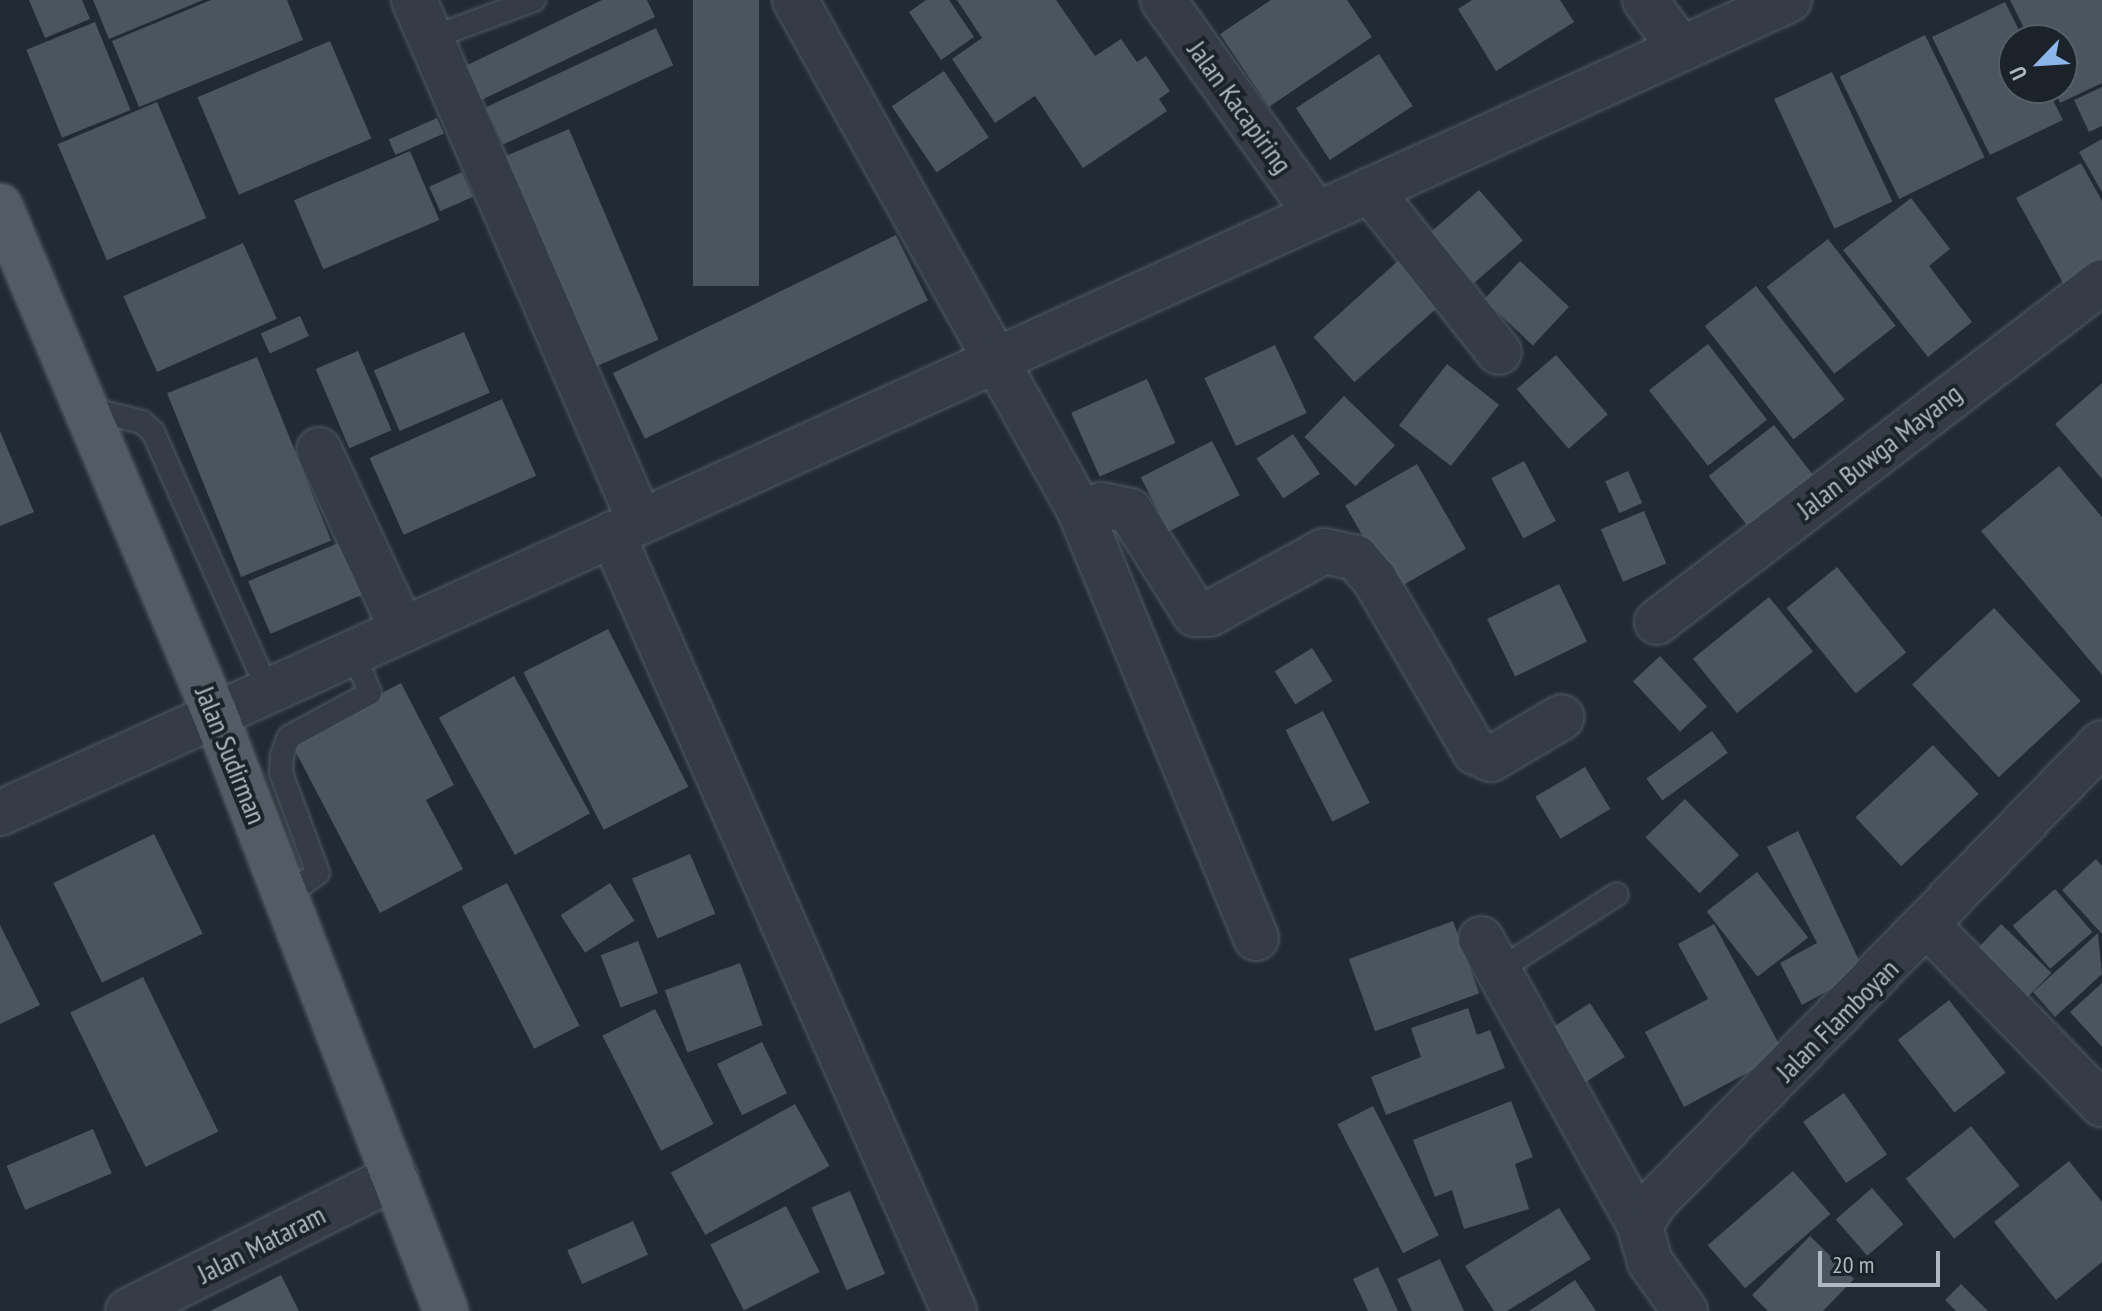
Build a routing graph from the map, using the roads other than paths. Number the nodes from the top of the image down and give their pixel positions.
1 (534, 0) edge
2 (795, 0) edge
3 (1163, 0) edge
4 (1645, 0) edge
5 (1789, 0) edge
6 (423, 19) edge
7 (1681, 49) junction
8 (1370, 190) junction
9 (0, 206) edge
10 (1317, 215) junction
11 (2102, 282) edge
12 (1499, 352) dead end
13 (1000, 358) junction
14 (85, 407) junction
15 (319, 450) dead end
16 (1080, 511) junction
17 (626, 527) junction
18 (1657, 622) dead end
19 (402, 629) junction
20 (353, 651) junction
21 (268, 690) junction
22 (215, 714) junction
23 (1562, 717) dead end
24 (2102, 743) edge
25 (0, 813) edge
26 (1617, 894) dead end
27 (286, 896) junction
28 (1929, 927) junction
29 (1256, 938) dead end
30 (1490, 954) joint
31 (2102, 1104) edge
32 (395, 1177) junction
33 (1640, 1226) junction
34 (128, 1311) edge
35 (446, 1311) edge
36 (954, 1311) edge
37 (1685, 1311) edge

1 - 6 lane
2 - 13 street
3 - 10 street, Jalan Kacapiring
4 - 7 street
5 - 7 street
6 - 17 street
7 - 8 street
8 - 10 street
8 - 12 street
9 - 14 main road, Jalan Sudirman
10 - 13 street
11 - 18 street, Jalan Buwga Mayang
13 - 16 street
13 - 17 street
14 - 21 lane
14 - 22 main road, Jalan Sudirman
15 - 19 street
16 - 23 street
16 - 29 street
17 - 19 street
17 - 36 street
19 - 20 street
20 - 21 street
20 - 27 lane
21 - 22 street
22 - 25 street
22 - 27 main road, Jalan Sudirman
24 - 28 street, Jalan Flamboyan
26 - 30 lane
27 - 32 main road, Jalan Sudirman
28 - 31 street
28 - 33 street, Jalan Flamboyan
30 - 33 street
32 - 34 street, Jalan Mataram
32 - 35 main road, Jalan Sudirman
33 - 37 street

